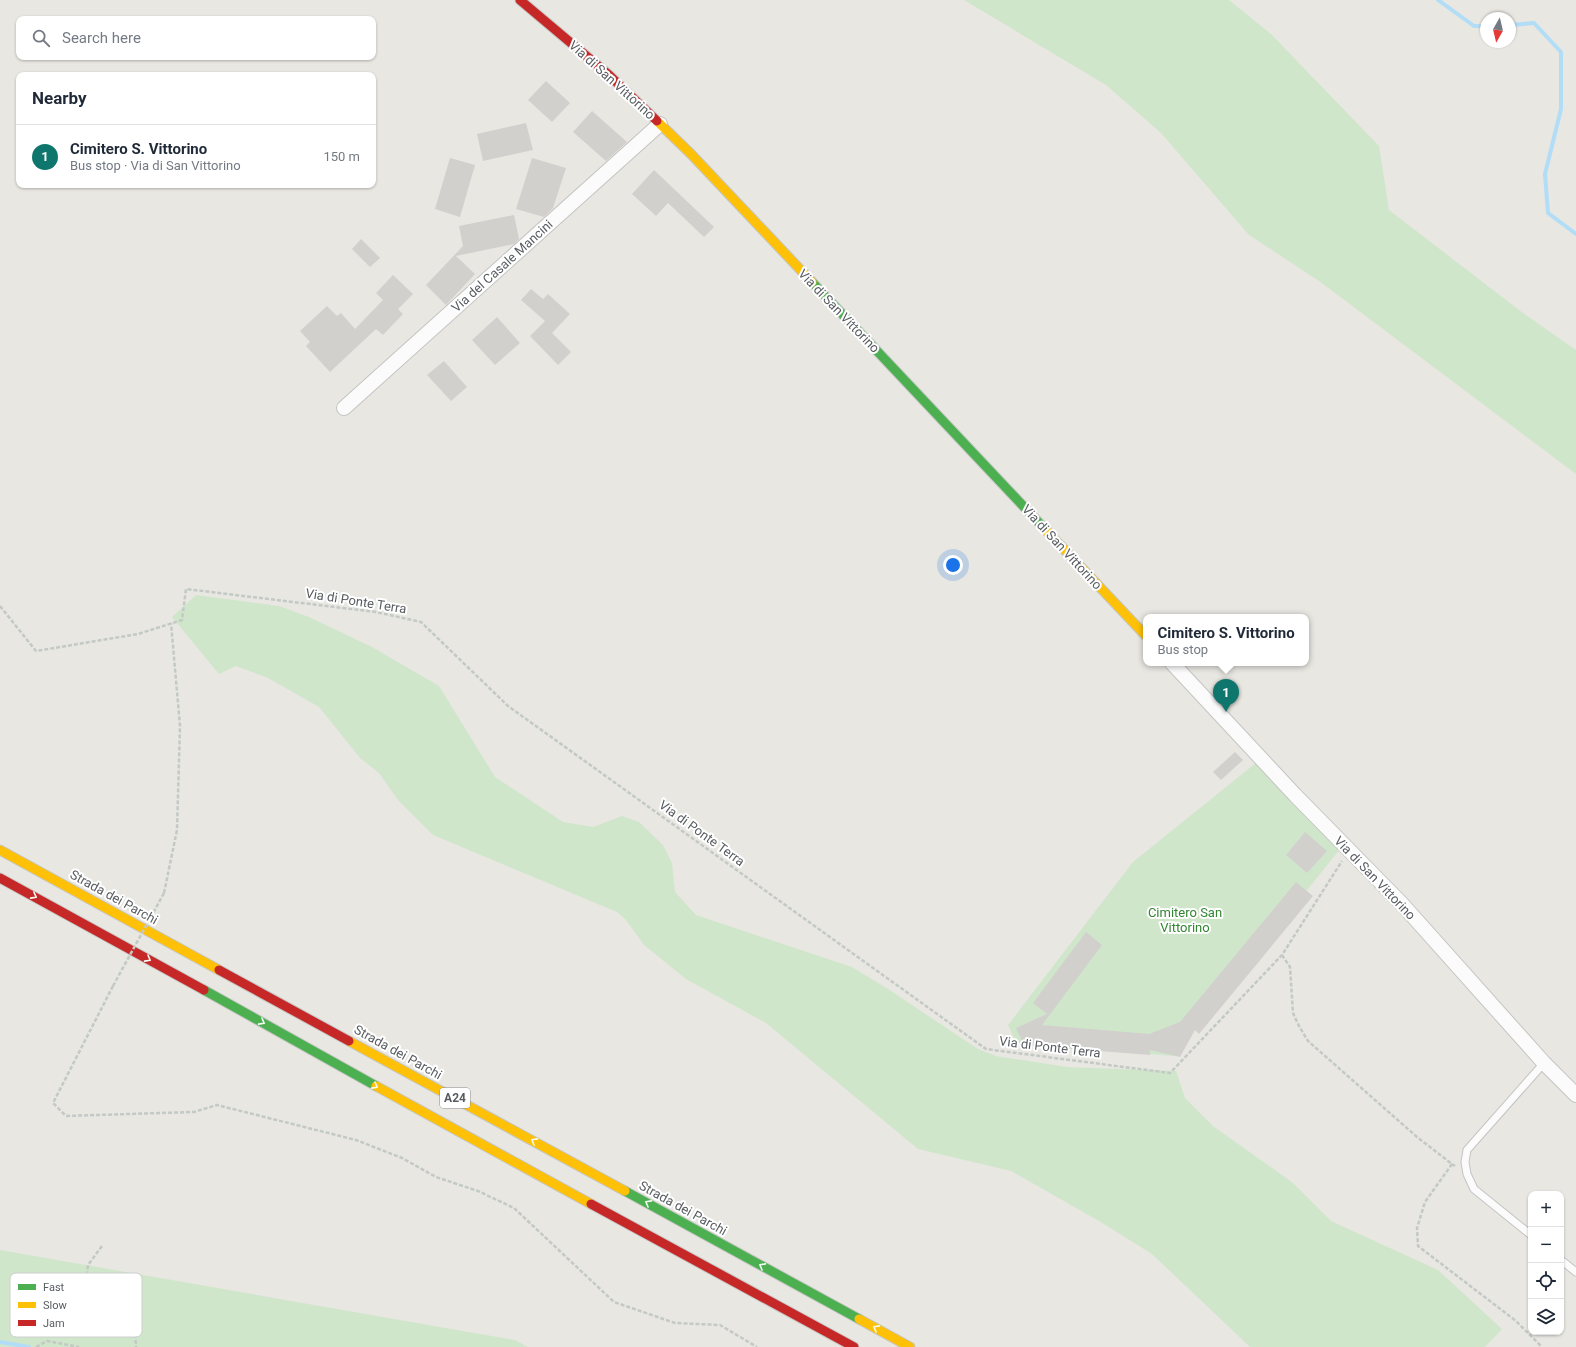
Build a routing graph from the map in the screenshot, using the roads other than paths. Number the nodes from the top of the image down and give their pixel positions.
1 (520, 0) edge
2 (660, 124) junction
3 (344, 408) dead end
4 (1143, 633) edge
5 (1175, 666) edge
6 (0, 850) edge
7 (0, 878) edge
8 (1544, 1063) junction
9 (1576, 1095) edge
10 (1528, 1233) edge
11 (1564, 1262) edge
12 (1576, 1272) edge
13 (854, 1347) edge
14 (910, 1347) edge

1 - 2 main road, Via di San Vittorino
2 - 3 street, Via del Casale Mancini
2 - 4 main road, Via di San Vittorino
5 - 8 street, Via di San Vittorino
14 -> 6 main road, Strada dei Parchi / A24
7 -> 13 main road, A24
8 - 9 street, Via di San Vittorino
8 - 10 lane
11 - 12 lane

